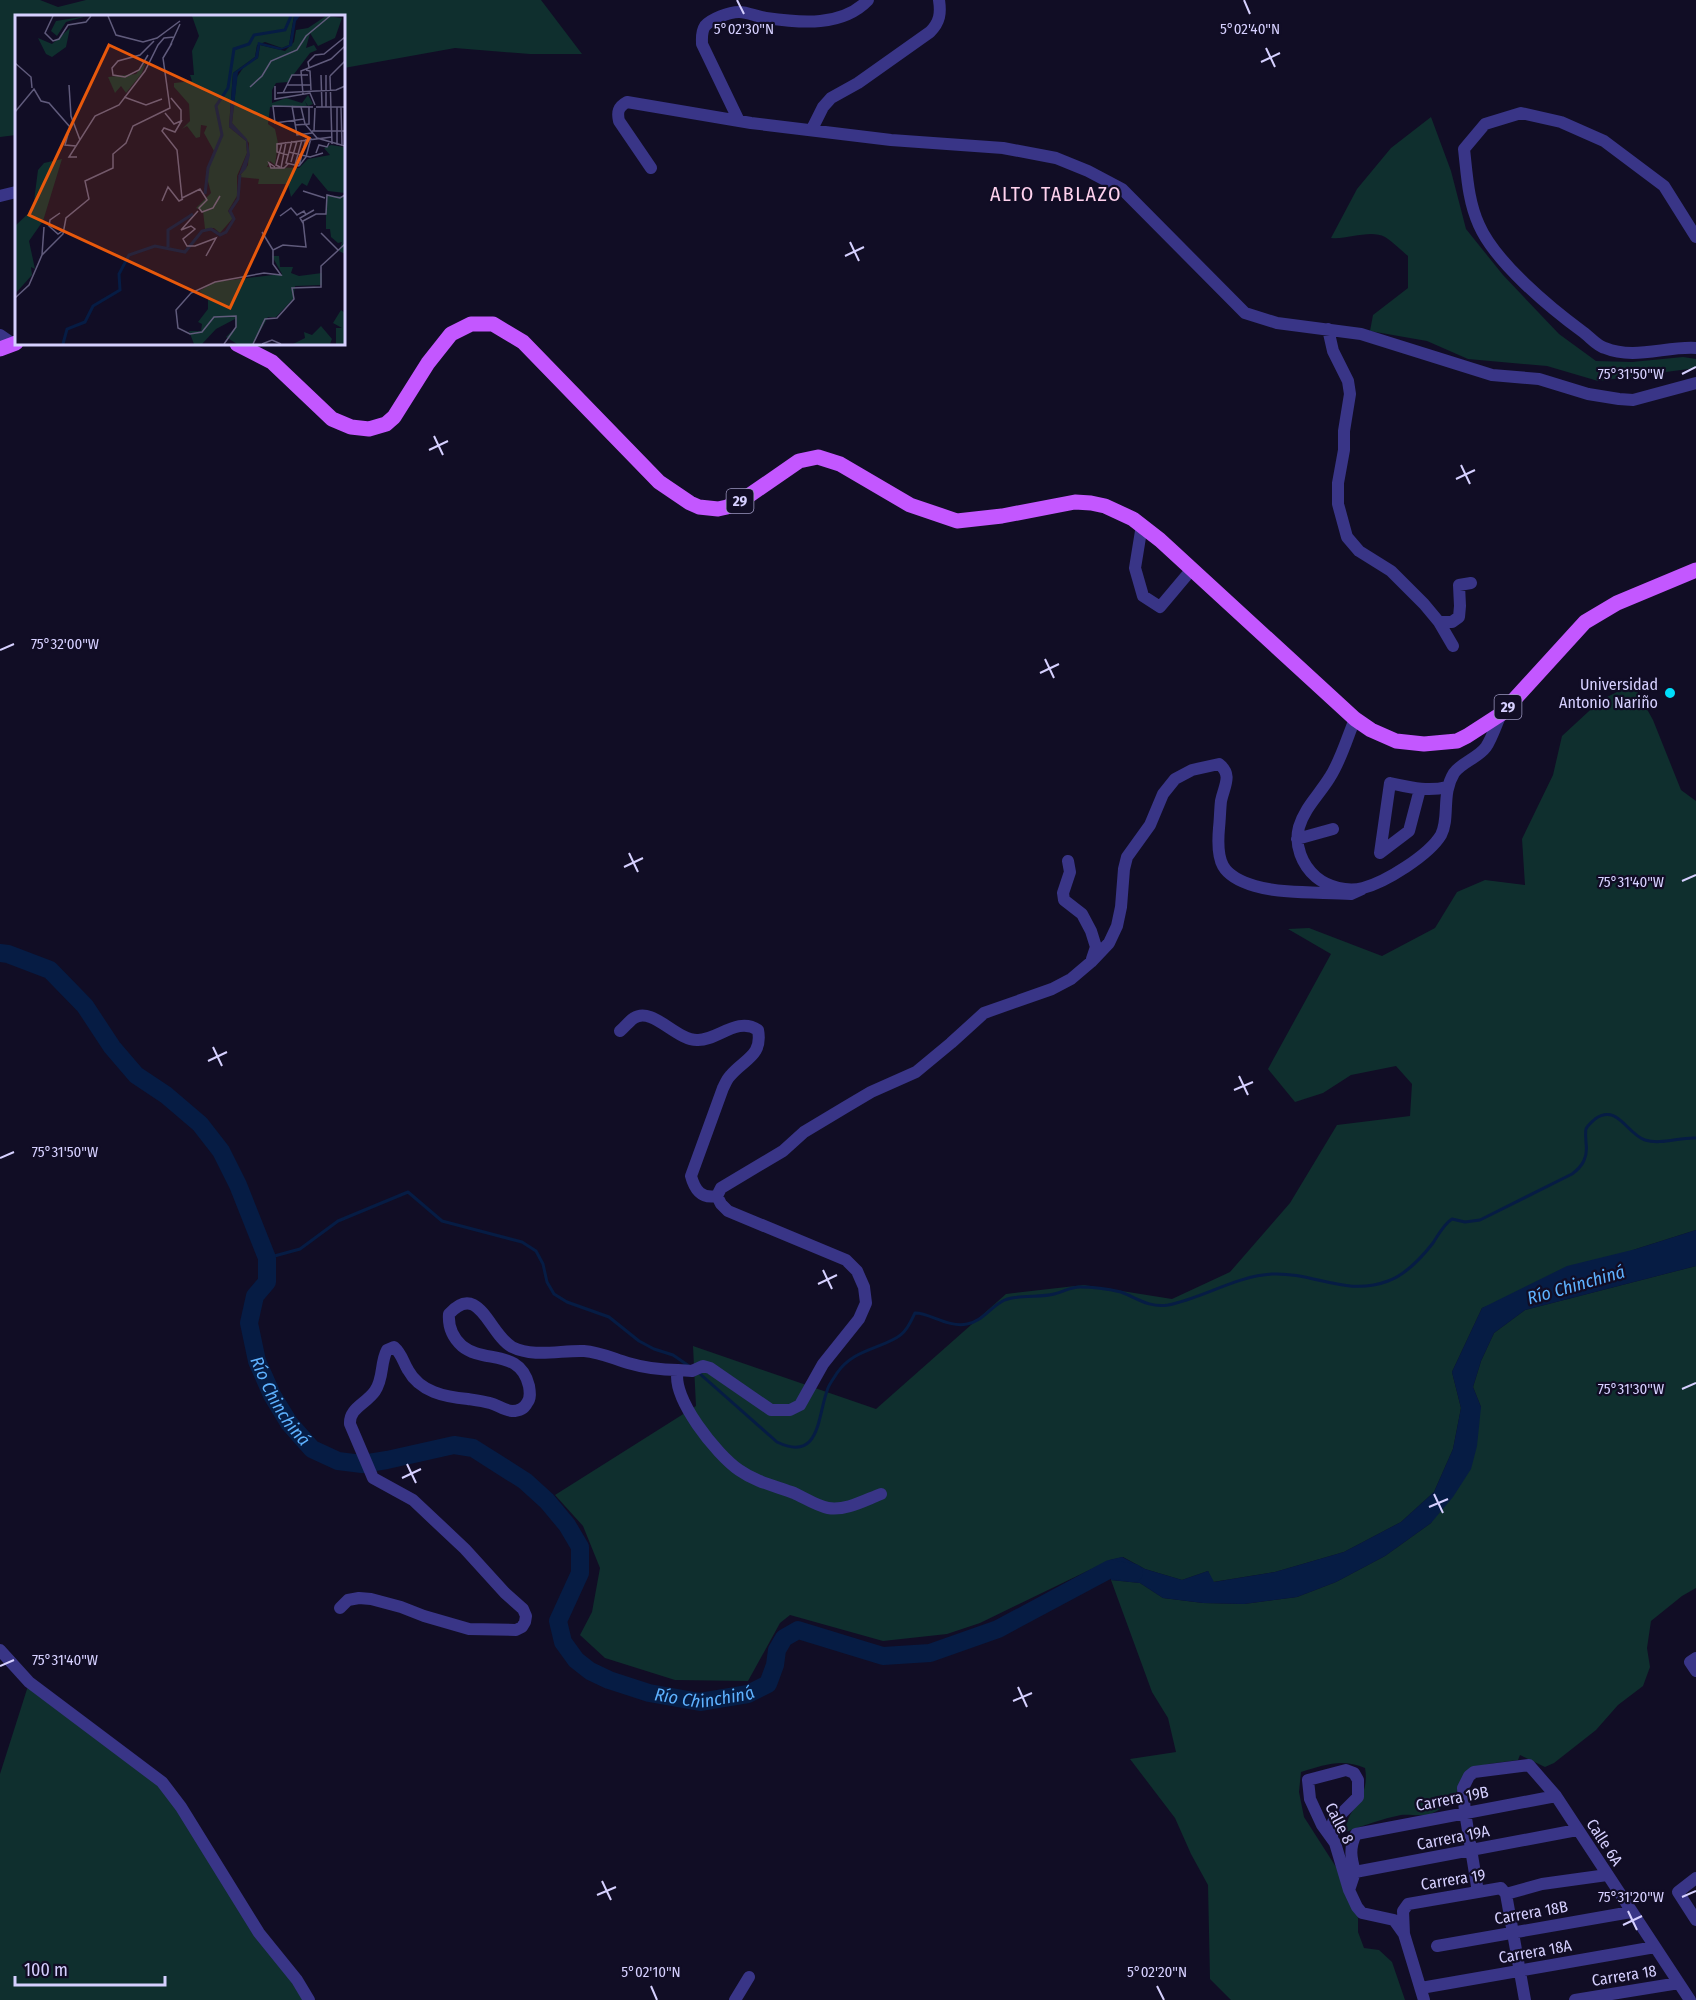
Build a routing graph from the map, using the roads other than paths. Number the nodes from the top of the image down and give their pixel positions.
1 (868, 0) edge
2 (939, 0) edge
3 (739, 121) junction
4 (812, 129) junction
5 (651, 168) dead end
6 (15, 192) edge
7 (0, 196) edge
8 (1696, 237) edge
9 (1329, 329) junction
10 (0, 335) edge
11 (10, 345) edge
12 (239, 345) edge
13 (1696, 348) edge
14 (1696, 383) edge
15 (1142, 525) junction
16 (1192, 569) junction
17 (1696, 570) edge
18 (1471, 583) dead end
19 (1439, 622) junction
20 (1453, 646) dead end
21 (1501, 714) junction
22 (1355, 719) junction
23 (1447, 788) junction
24 (1420, 789) junction
25 (1333, 829) dead end
26 (1298, 839) junction
27 (1068, 861) dead end
28 (1362, 889) junction
29 (1091, 962) junction
30 (620, 1031) dead end
31 (717, 1196) junction
32 (678, 1371) junction
33 (881, 1494) dead end
34 (340, 1608) dead end
35 (0, 1650) edge
36 (1556, 1796) junction
37 (1465, 1812) junction
38 (1577, 1830) junction
39 (1332, 1837) junction
40 (1470, 1851) junction
41 (1354, 1872) junction
42 (1607, 1875) junction
43 (1696, 1878) edge
44 (1349, 1890) junction
45 (1478, 1892) junction
46 (1506, 1894) junction
47 (1631, 1912) junction
48 (1696, 1920) edge
49 (1514, 1932) junction
50 (1404, 1934) junction
51 (1437, 1946) dead end
52 (1655, 1947) junction
53 (1520, 1970) junction
54 (749, 1977) dead end
55 (1679, 1983) junction
56 (1422, 1994) edge
57 (1619, 1996) edge
58 (309, 2000) edge
59 (735, 2000) edge
60 (1526, 2000) edge
61 (1575, 2000) edge
62 (1690, 2000) edge

1 - 3 street
2 - 4 street
3 - 4 street
3 - 5 street
4 - 9 street
6 - 7 street
8 - 13 street
9 - 14 street
9 - 19 street
10 - 11 street
12 - 15 main road, 29
15 - 16 main road, 29
15 - 16 street
16 - 22 main road, 29
17 - 21 main road, 29
18 - 19 street
19 - 20 street
21 - 22 main road, 29
21 - 23 street
22 - 26 street
23 - 24 street
23 - 28 street
24 - 24 street
25 - 26 street
26 - 28 street
27 - 29 street
28 - 29 street
29 - 31 street
30 - 31 street
31 - 32 street
32 - 33 street
32 - 34 street
35 - 58 street
36 - 37 street, Carrera 19B
36 - 37 street, Calle 6A
36 - 38 street, Calle 6A
37 - 40 street
37 - 41 street, Carrera 19B
38 - 40 street, Carrera 19A
38 - 42 street, Calle 6A
39 - 39 street, Calle 8
39 - 44 street, Calle 8
40 - 41 street, Carrera 19A
40 - 45 street
41 - 44 street
42 - 46 street, Carrera 19
42 - 47 street, Calle 6A
43 - 48 street
44 - 50 street, Calle 8
45 - 46 street, Carrera 19
45 - 50 street, Carrera 19
46 - 49 street
47 - 49 street, Carrera 18B
47 - 52 street, Calle 6A
49 - 51 street, Carrera 18B
49 - 53 street
50 - 56 street
52 - 53 street, Carrera 18A
52 - 55 street, Calle 6A
53 - 56 street, Carrera 18A
53 - 60 street
54 - 59 street
55 - 57 street, Carrera 18
55 - 62 street, Calle 6A
57 - 61 street, Carrera 18

